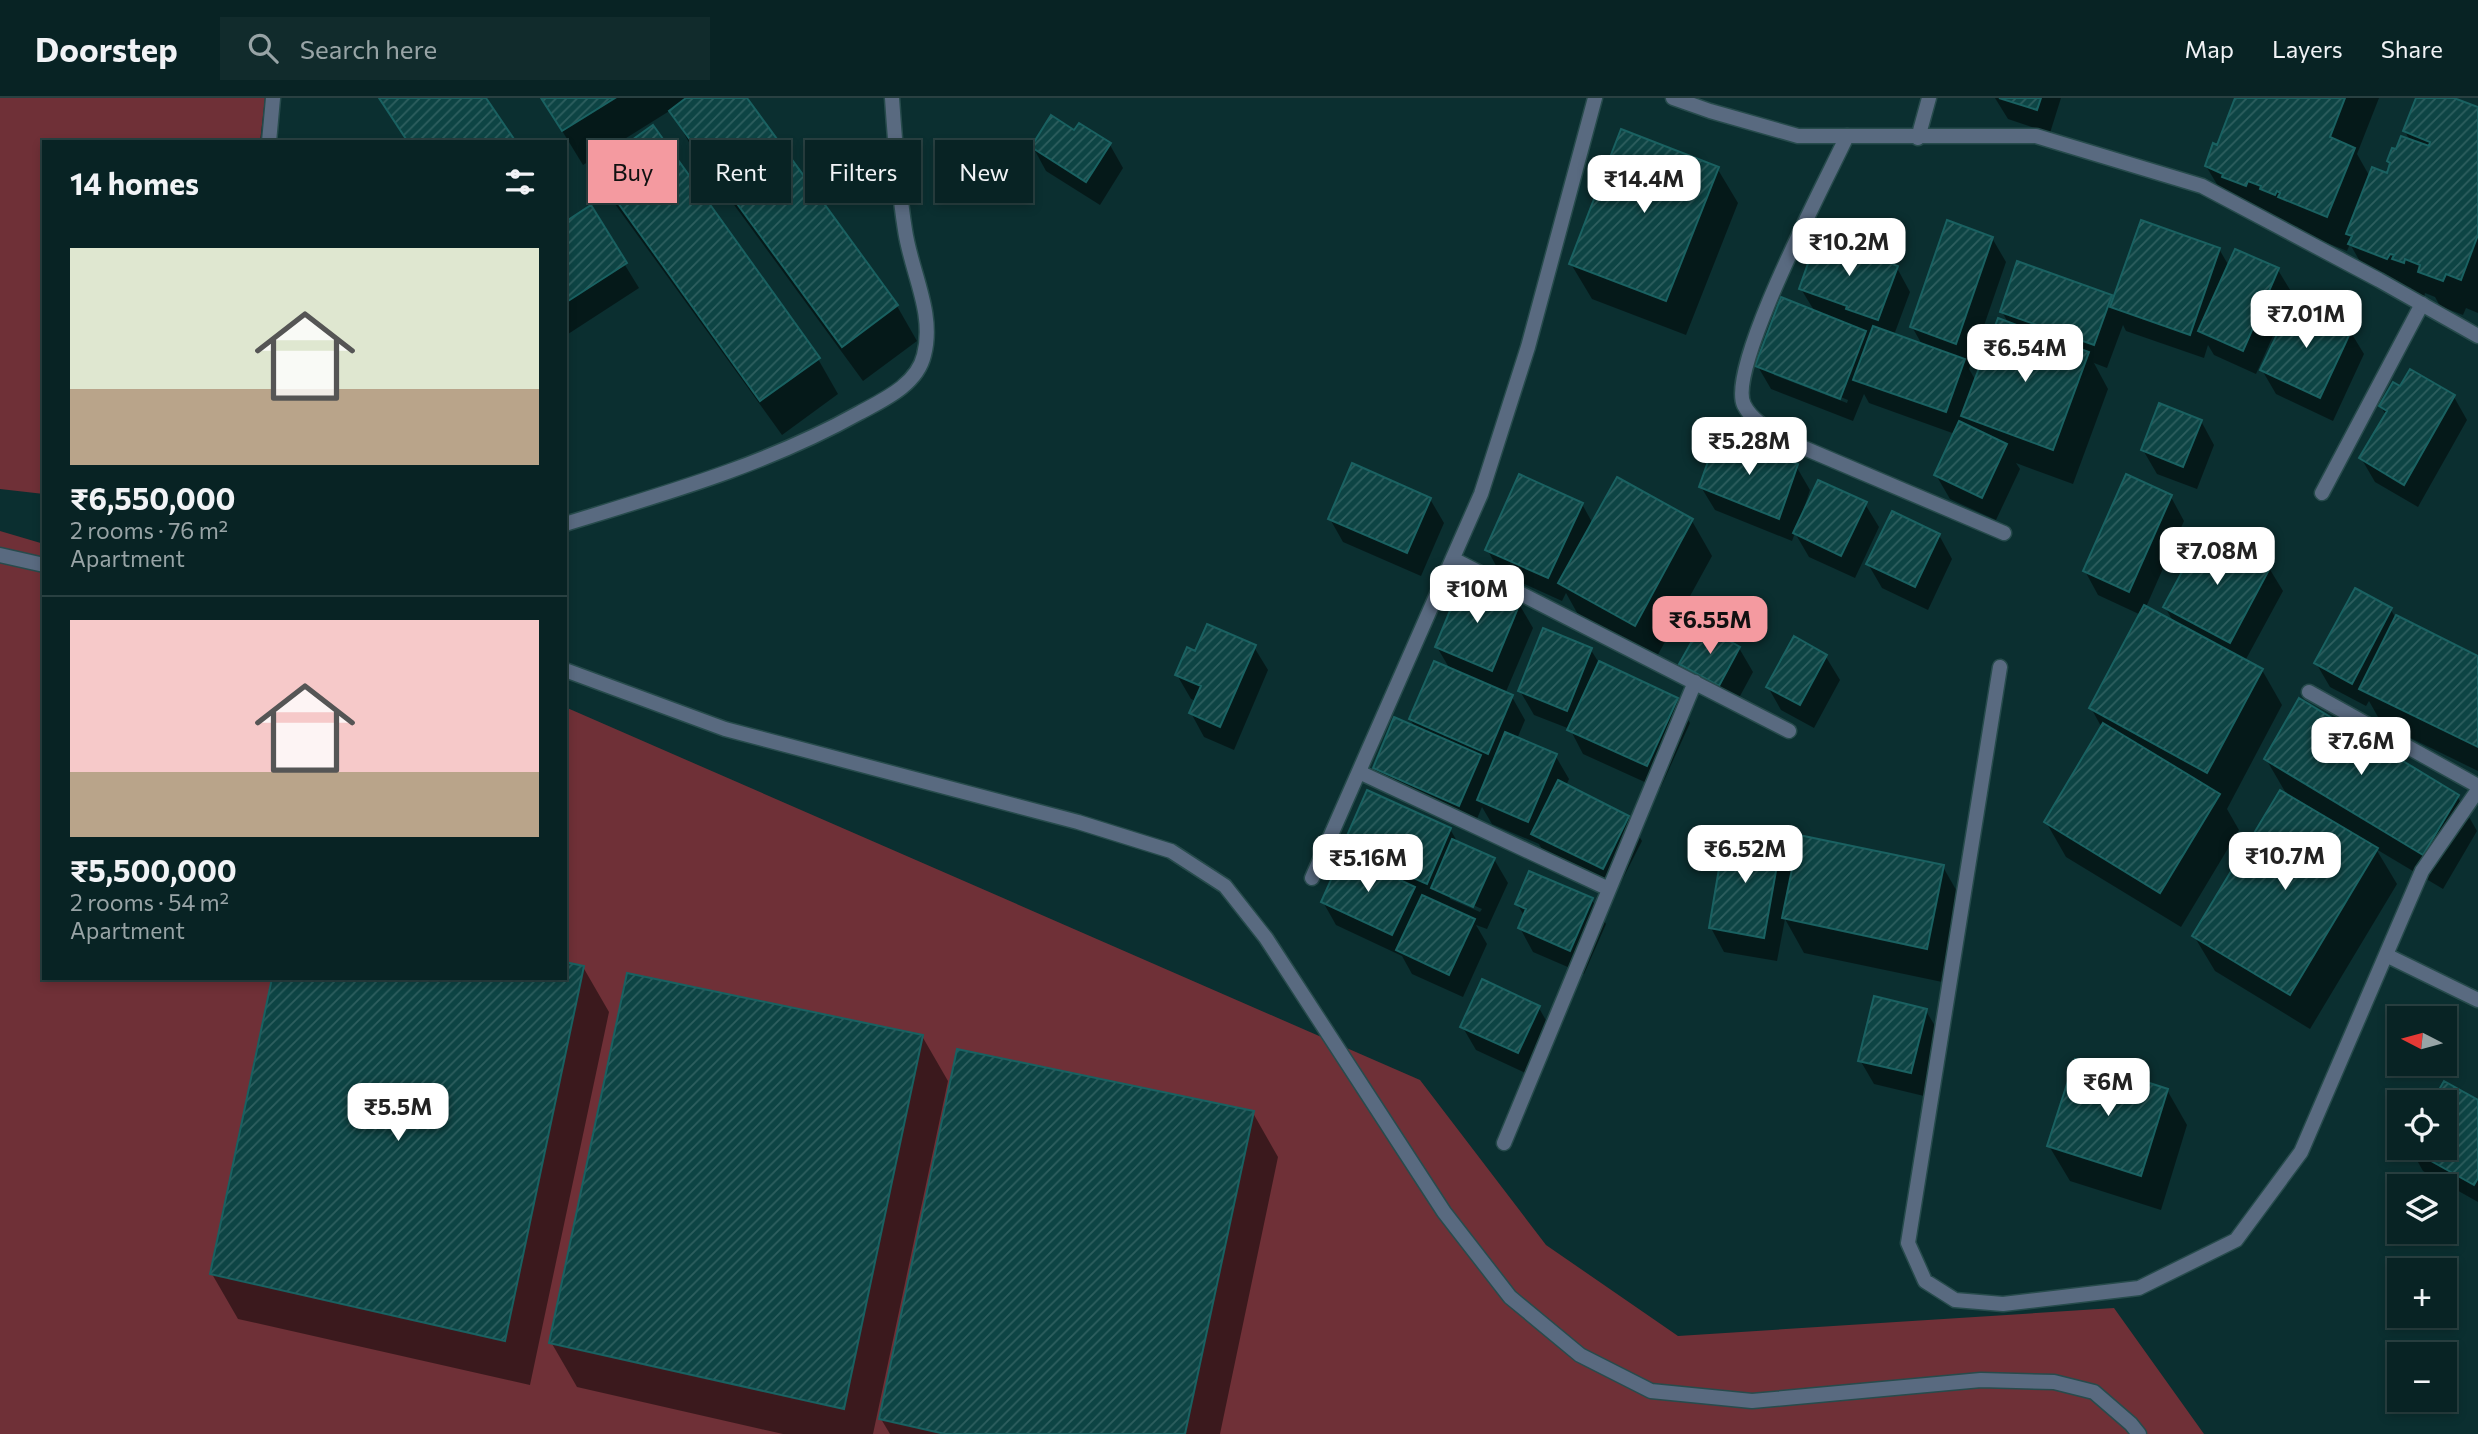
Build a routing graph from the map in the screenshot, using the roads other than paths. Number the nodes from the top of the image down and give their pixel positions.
1 (273, 98) edge
2 (892, 98) edge
3 (1595, 98) edge
4 (1673, 98) edge
5 (1929, 98) edge
6 (1847, 136) junction
7 (1917, 138) junction
8 (269, 140) edge
9 (2422, 304) junction
10 (2478, 336) edge
11 (2322, 493) dead end
12 (567, 523) edge
13 (2004, 533) dead end
14 (0, 555) edge
15 (1453, 559) junction
16 (42, 565) edge
17 (2000, 667) dead end
18 (567, 671) edge
19 (1695, 682) junction
20 (2309, 692) dead end
21 (1788, 731) dead end
22 (1359, 772) junction
23 (2478, 788) edge
24 (1312, 878) dead end
25 (1609, 889) junction
26 (2386, 955) junction
27 (2478, 1000) edge
28 (1504, 1143) dead end
29 (2139, 1434) edge

1 - 8 street
2 - 12 street
3 - 15 street
4 - 6 street
5 - 7 street
6 - 7 street
6 - 13 street
7 - 9 street
9 - 10 street
9 - 11 street
14 - 16 street
15 - 19 street
15 - 22 street
17 - 26 street
18 - 29 street
19 - 21 street
19 - 25 street
20 - 23 street
22 - 24 street
22 - 25 street
23 - 26 street
25 - 28 street
26 - 27 street

